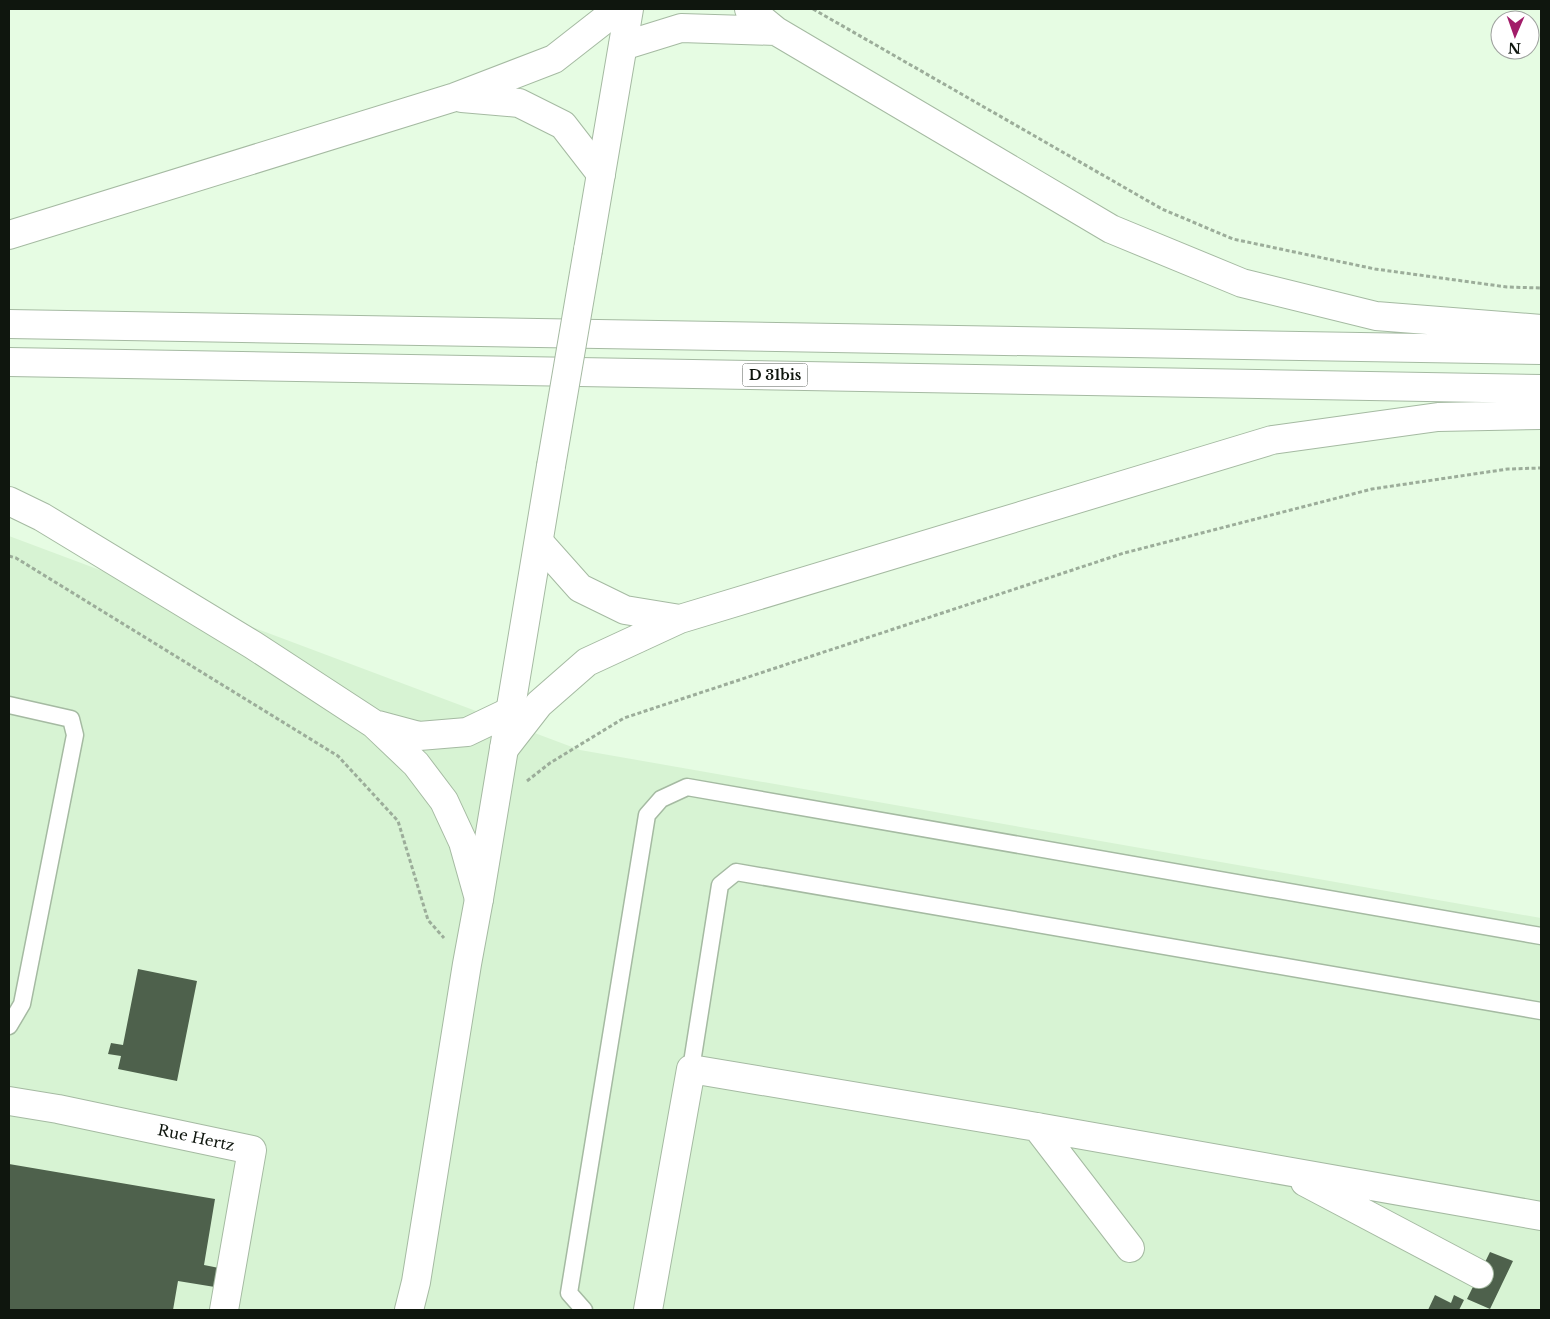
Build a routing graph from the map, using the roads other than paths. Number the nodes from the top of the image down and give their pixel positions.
1 (618, 9) edge
2 (629, 9) edge
3 (749, 9) edge
4 (776, 32) junction
5 (623, 46) junction
6 (455, 97) junction
7 (601, 174) junction
8 (9, 235) edge
9 (9, 324) edge
10 (1541, 329) edge
11 (1541, 350) edge
12 (9, 362) edge
13 (1541, 389) edge
14 (1541, 414) edge
15 (9, 501) edge
16 (539, 542) junction
17 (680, 619) junction
18 (9, 705) edge
19 (511, 711) junction
20 (374, 724) junction
21 (504, 750) junction
22 (480, 899) junction
23 (1541, 936) edge
24 (1541, 1011) edge
25 (9, 1026) edge
26 (692, 1069) junction
27 (9, 1101) edge
28 (1037, 1127) junction
29 (1284, 1171) junction
30 (1541, 1216) edge
31 (1130, 1248) dead end
32 (1479, 1274) dead end
33 (224, 1310) edge
34 (409, 1310) edge
35 (584, 1310) edge
36 (648, 1310) edge

1 - 6 main road
2 - 5 main road
3 - 4 main road
4 - 5 main road
4 - 10 main road
5 - 7 main road
6 - 7 main road
6 - 8 main road
7 - 16 main road, bridge
9 - 11 main road
12 - 13 main road, D 31bis
14 - 17 main road
15 - 20 main road
16 - 17 main road
16 - 19 main road
17 - 21 main road
18 - 25 lane
19 - 20 main road
19 - 21 main road
20 - 22 main road
21 - 22 main road
22 - 34 main road
23 - 35 lane
24 - 26 lane
26 - 28 main road
26 - 36 main road
27 - 33 main road, Rue Hertz
28 - 29 main road
28 - 31 main road
29 - 30 main road
29 - 32 main road

